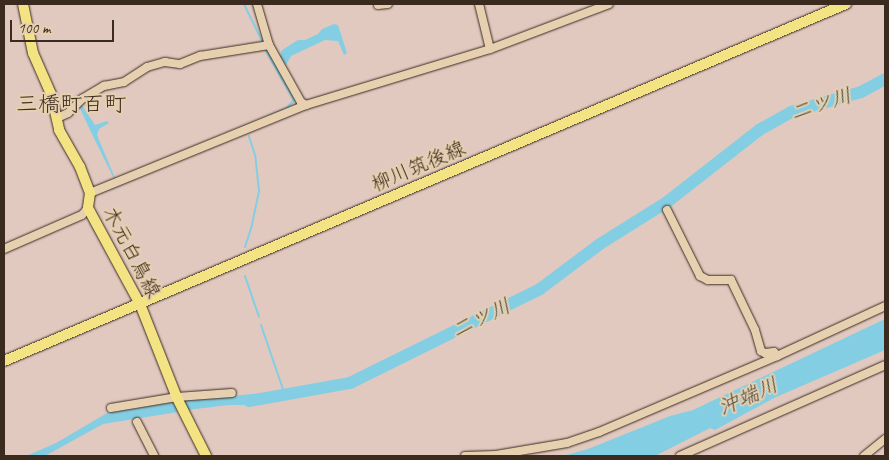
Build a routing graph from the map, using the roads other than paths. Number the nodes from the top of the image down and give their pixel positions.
1 (23, 4) edge
2 (257, 4) edge
3 (388, 4) edge
4 (479, 4) edge
5 (609, 4) edge
6 (846, 4) edge
7 (378, 5) dead end
8 (269, 45) junction
9 (490, 49) junction
10 (306, 105) junction
11 (57, 118) junction
12 (90, 193) junction
13 (88, 208) junction
14 (667, 210) dead end
15 (4, 249) edge
16 (140, 304) junction
17 (885, 306) edge
18 (777, 356) junction
19 (4, 361) edge
20 (885, 364) edge
21 (232, 393) dead end
22 (177, 398) junction
23 (111, 408) dead end
24 (137, 422) dead end
25 (885, 439) edge
26 (154, 456) edge
27 (206, 456) edge
28 (465, 456) edge
29 (680, 456) edge
30 (864, 456) edge

1 - 11 main road, 木元白鳥線
2 - 8 street
3 - 7 street
4 - 9 street
5 - 9 street
6 - 16 main road, 柳川筑後線
8 - 10 street
8 - 11 street
9 - 10 street
10 - 12 street
11 - 12 main road, 木元白鳥線
12 - 13 main road, 木元白鳥線
13 - 15 street
13 - 16 main road, 木元白鳥線
14 - 18 street
16 - 19 main road, 柳川筑後線
16 - 22 main road, 木元白鳥線
17 - 18 street
18 - 28 street
20 - 29 street
21 - 22 street
22 - 23 street
22 - 27 main road, 木元白鳥線
24 - 26 street
25 - 30 street

